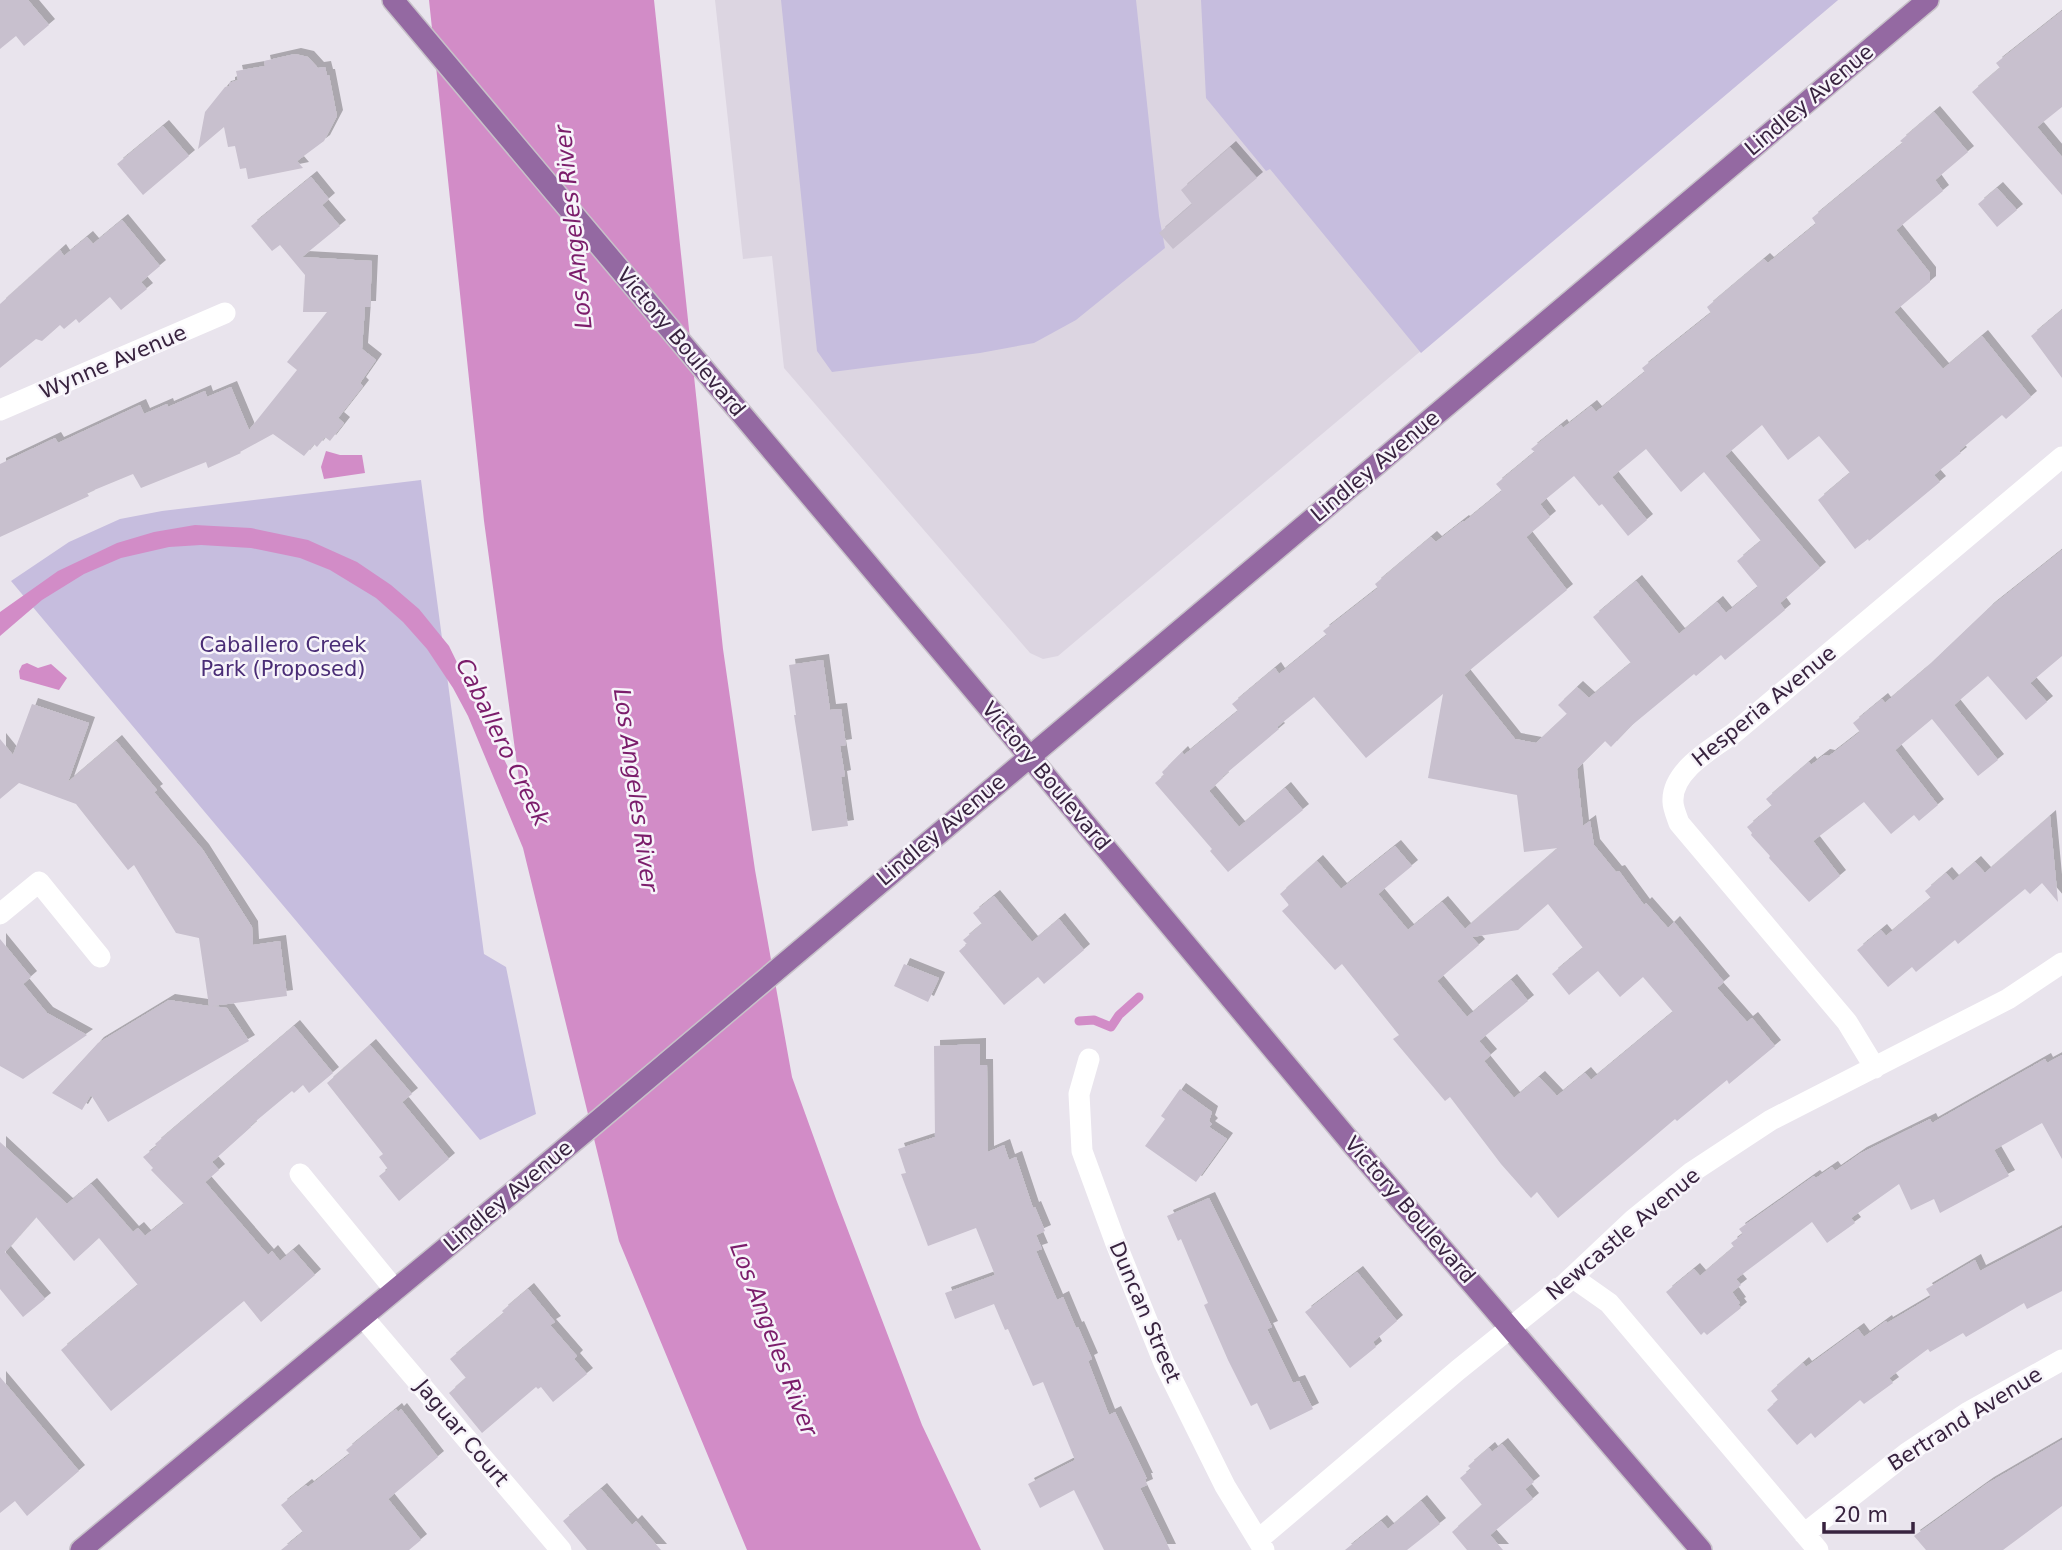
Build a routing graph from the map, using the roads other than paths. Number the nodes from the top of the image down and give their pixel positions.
1 (393, 0) edge
2 (1928, 0) edge
3 (225, 313) dead end
4 (0, 410) edge
5 (2062, 457) edge
6 (1029, 757) junction
7 (0, 914) edge
8 (100, 957) dead end
9 (2062, 963) edge
10 (1089, 1059) dead end
11 (1875, 1068) junction
12 (300, 1174) dead end
13 (1573, 1277) junction
14 (395, 1290) junction
15 (363, 1317) junction
16 (1512, 1327) junction
17 (2062, 1360) edge
18 (1811, 1542) edge
19 (1261, 1545) edge
20 (81, 1550) edge
21 (561, 1550) edge
22 (1701, 1550) edge

1 - 6 main road, Victory Boulevard
2 - 6 main road, Lindley Avenue
3 - 4 street, Wynne Avenue
5 - 11 street, Hesperia Avenue
6 - 14 main road, Lindley Avenue
6 - 16 main road, Victory Boulevard
7 - 8 street
9 - 11 street, Newcastle Avenue
10 - 19 street, Duncan Street
11 - 13 street, Newcastle Avenue
12 - 14 street
13 - 16 street, Newcastle Avenue
13 - 18 street
14 - 15 main road, Lindley Avenue
15 - 20 main road, Lindley Avenue
15 - 21 street, Jaguar Court
16 - 19 street, Newcastle Avenue
16 - 22 main road, Victory Boulevard
17 - 18 street, Bertrand Avenue

